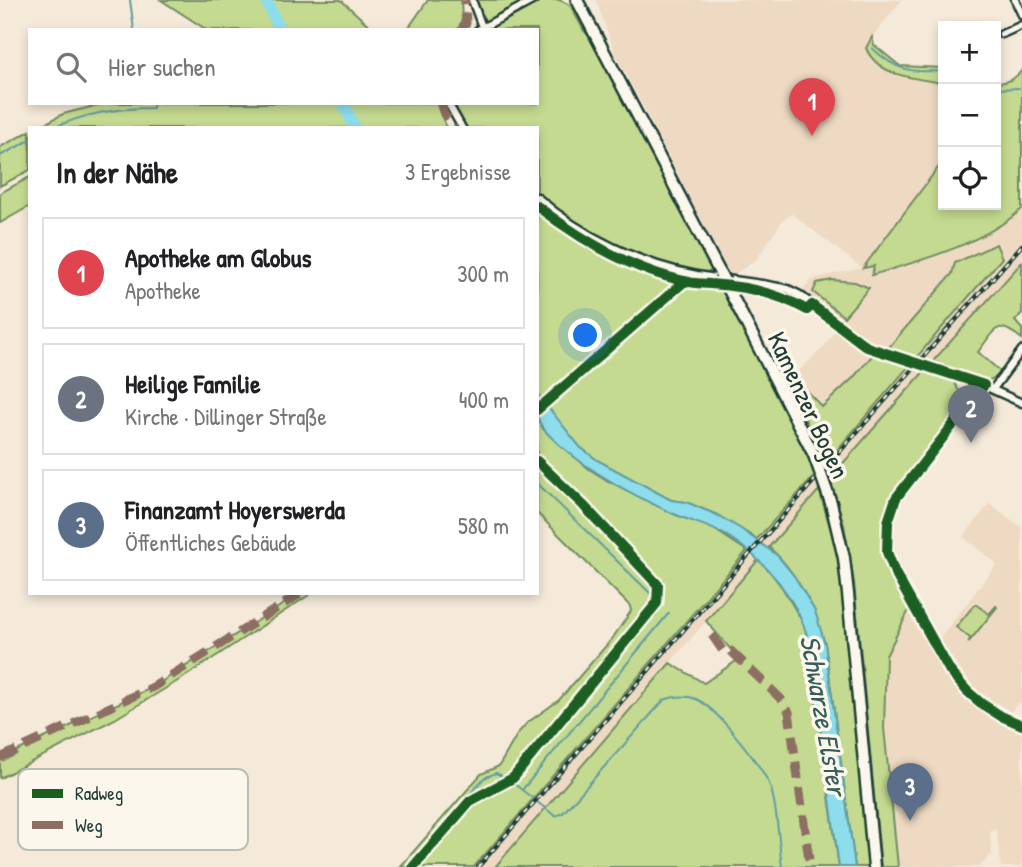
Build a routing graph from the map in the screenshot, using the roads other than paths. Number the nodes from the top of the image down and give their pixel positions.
1 (472, 0) edge
2 (534, 0) edge
3 (577, 0) edge
4 (1015, 0) edge
5 (1022, 15) edge
6 (1022, 25) edge
7 (480, 28) edge
8 (482, 28) edge
9 (1002, 34) dead end
10 (449, 105) edge
11 (461, 126) edge
12 (539, 198) edge
13 (690, 273) junction
14 (685, 281) dead end
15 (1022, 350) edge
16 (984, 385) junction
17 (993, 389) junction
18 (1022, 403) edge
19 (1022, 725) edge
20 (874, 867) edge

1 - 7 street
2 - 8 street
3 - 20 main road, Kamenzer Bogen, bridge
4 - 5 street
6 - 9 street
10 - 11 street
12 - 13 street
13 - 14 street
13 - 16 street
15 - 17 street
16 - 17 street
16 - 19 street
17 - 18 street

